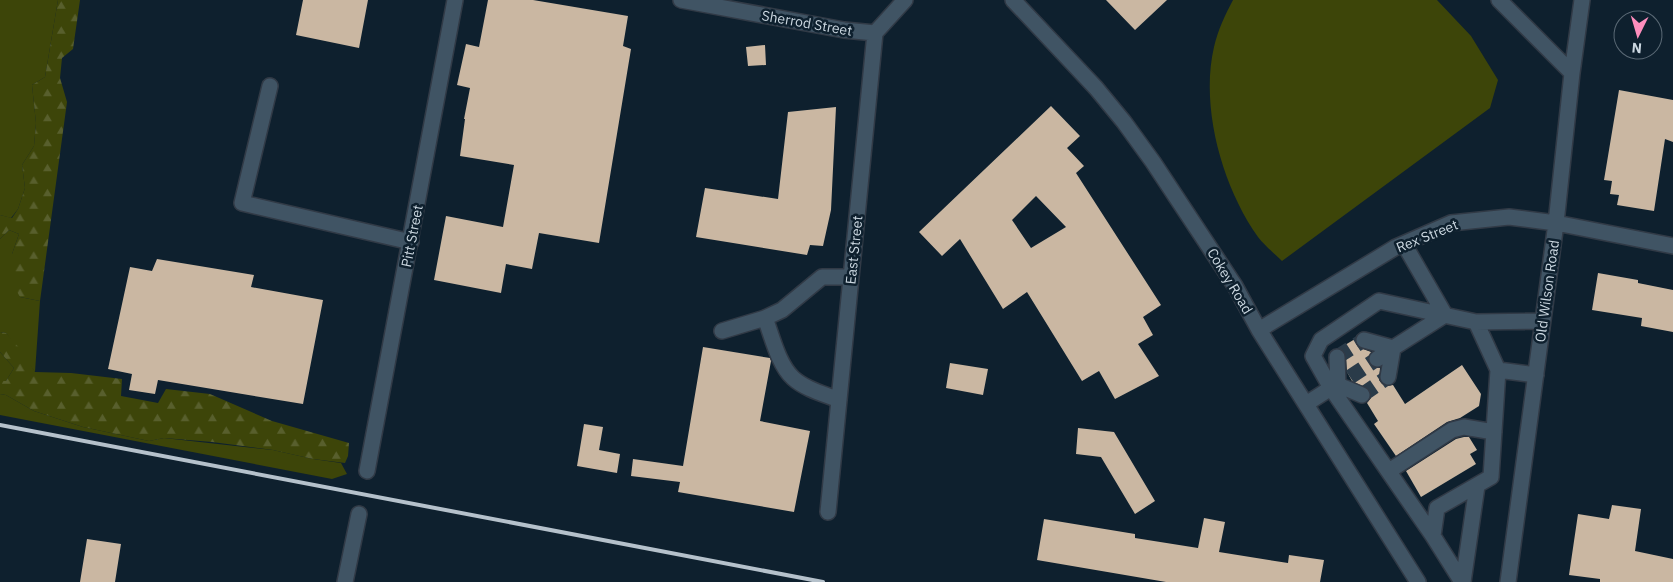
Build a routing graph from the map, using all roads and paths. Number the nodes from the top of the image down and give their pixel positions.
1 (455, 0) edge
2 (680, 0) edge
3 (905, 0) edge
4 (1013, 0) edge
5 (1499, 0) edge
6 (1582, 0) edge
7 (875, 33) junction
8 (1572, 73) junction
9 (270, 86) dead end
10 (1556, 223) junction
11 (410, 242) junction
12 (1404, 244) junction
13 (1673, 246) edge
14 (851, 277) junction
15 (1445, 315) junction
16 (765, 318) junction
17 (1543, 321) junction
18 (1476, 322) junction
19 (1259, 330) junction
20 (722, 331) dead end
21 (1364, 340) dead end
22 (1393, 348) junction
23 (1337, 357) dead end
24 (1376, 359) tunnel mouth
25 (1498, 370) junction
26 (1536, 375) junction
27 (1388, 377) dead end
28 (1340, 383) junction
29 (1362, 395) dead end
30 (839, 400) junction
31 (1306, 404) junction
32 (1494, 432) junction
33 (367, 471) dead end
34 (1389, 471) junction
35 (1477, 486) junction
36 (828, 512) dead end
37 (359, 514) dead end
38 (1433, 536) junction
39 (345, 582) edge
40 (1418, 582) edge
41 (1462, 582) edge
42 (1508, 582) edge

1 - 11 street, Pitt Street
2 - 7 street, Sherrod Street
3 - 7 street
4 - 19 street, Cokey Road
5 - 8 street
6 - 8 street, Old Wilson Road
7 - 14 street, East Street
8 - 10 street, Old Wilson Road
9 - 11 street
10 - 12 street, Rex Street
10 - 13 street, Rex Street
10 - 17 street, Old Wilson Road
11 - 33 street, Pitt Street
12 - 15 street
12 - 19 street, Rex Street
14 - 16 street
14 - 30 street, East Street
15 - 18 street
15 - 22 street
15 - 28 street
16 - 20 street
16 - 30 street
17 - 18 street
17 - 26 street, Old Wilson Road
18 - 25 street
19 - 31 street, Cokey Road
21 - 22 street
22 - 24 street
22 - 27 street
23 - 28 street
25 - 26 street
25 - 32 street
26 - 42 street, Old Wilson Road
28 - 29 street
28 - 31 street
28 - 34 street
30 - 36 street, East Street
31 - 40 street, Cokey Road
32 - 34 street
32 - 35 street
34 - 38 street
35 - 38 street
35 - 41 street
37 - 39 street
38 - 41 street

